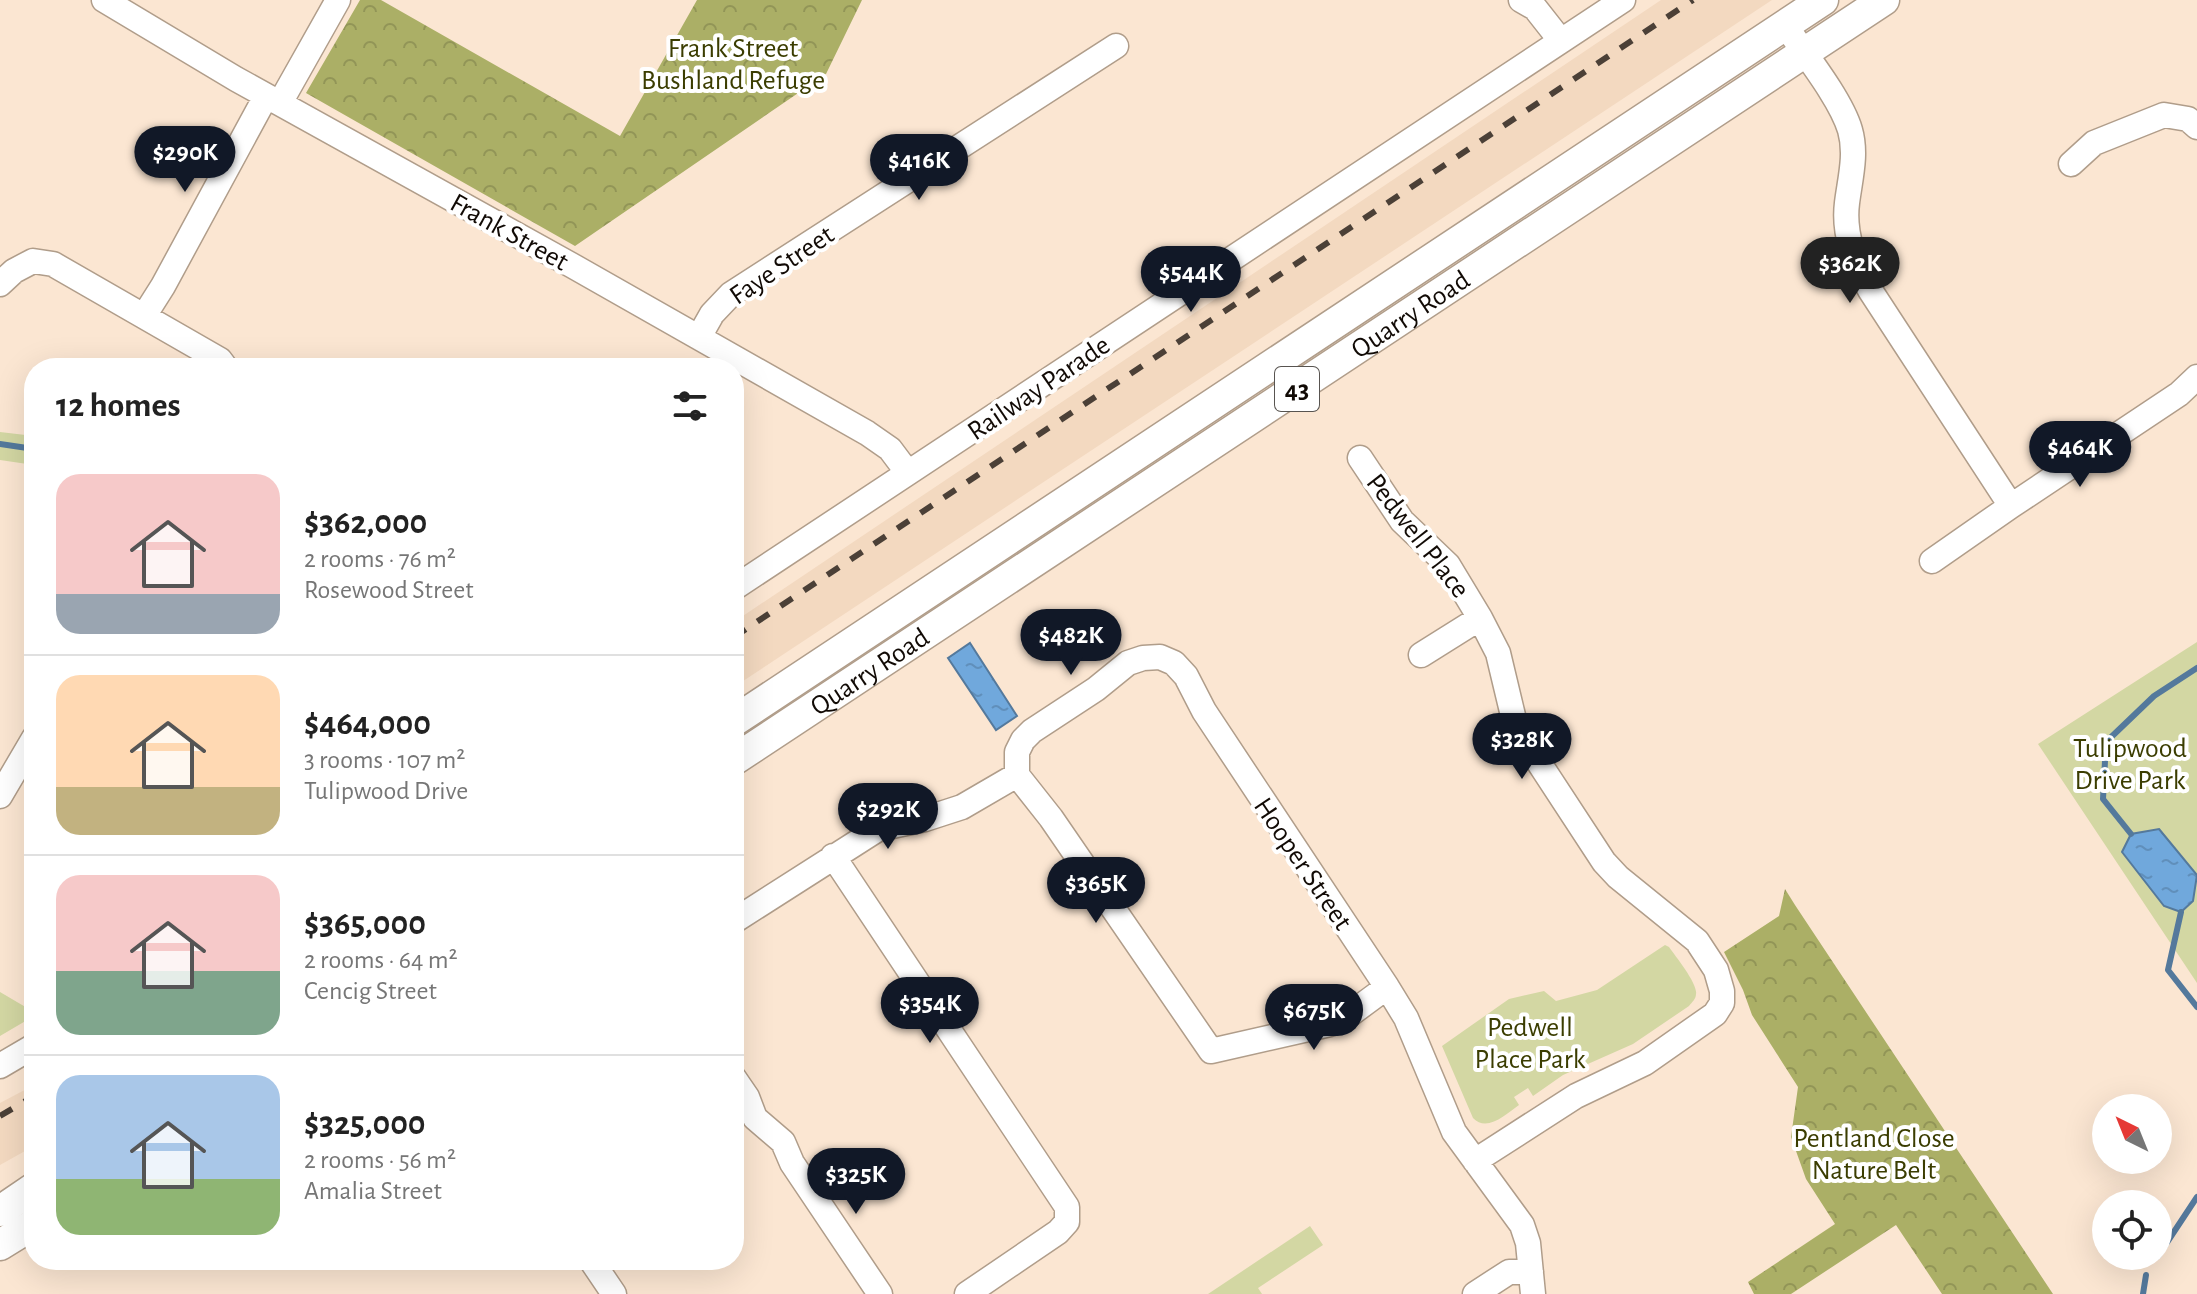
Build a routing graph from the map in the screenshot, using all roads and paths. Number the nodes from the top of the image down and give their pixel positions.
1 (104, 0) edge
2 (338, 0) edge
3 (1521, 0) edge
4 (1623, 0) edge
5 (1823, 0) edge
6 (1884, 0) edge
7 (1785, 25) junction
8 (1561, 41) junction
9 (1116, 46) dead end
10 (1804, 53) junction
11 (273, 99) junction
12 (2197, 127) edge
13 (2071, 164) dead end
14 (7, 278) edge
15 (144, 316) junction
16 (699, 337) junction
17 (217, 358) edge
18 (736, 358) edge
19 (744, 363) edge
20 (2197, 377) edge
21 (1360, 458) dead end
22 (908, 473) junction
23 (2011, 506) junction
24 (1932, 561) dead end
25 (744, 581) edge
26 (1480, 618) junction
27 (1421, 655) dead end
28 (744, 714) edge
29 (744, 753) edge
30 (24, 755) edge
31 (1017, 775) junction
32 (0, 796) edge
33 (833, 856) junction
34 (744, 914) edge
35 (1387, 987) junction
36 (24, 1052) edge
37 (0, 1066) edge
38 (744, 1093) edge
39 (1475, 1161) junction
40 (24, 1195) edge
41 (0, 1211) edge
42 (24, 1230) edge
43 (0, 1245) edge
44 (598, 1270) edge
45 (1532, 1283) edge
46 (614, 1294) edge
47 (880, 1294) edge
48 (967, 1294) edge
49 (1475, 1294) edge

1 - 11 street, Frank Street
2 - 11 street
3 - 8 street
4 - 8 street, Railway Parade
5 - 7 main road, Quarry Road / 43
6 - 10 main road, Quarry Road / 43
7 - 10 street
7 - 28 main road, Quarry Road / 43
8 - 22 street, Railway Parade
9 - 16 street, Faye Street
10 - 23 street
10 - 29 main road, Quarry Road / 43
11 - 15 street
11 - 16 street, Frank Street
12 - 13 street
14 - 15 street
15 - 17 street
16 - 18 street, Frank Street
19 - 22 street, Frank Street
20 - 23 street
21 - 26 street, Pedwell Place
22 - 25 street, Railway Parade
23 - 24 street
26 - 27 street
26 - 39 street, Pedwell Place
30 - 32 street
31 - 33 street
31 - 35 street
31 - 35 street, Hooper Street
33 - 34 street
33 - 48 street
35 - 39 street, Hooper Street
36 - 37 street
38 - 47 street
39 - 45 street, Hooper Street
40 - 41 main road
42 - 43 main road
44 - 46 street
45 - 49 street

